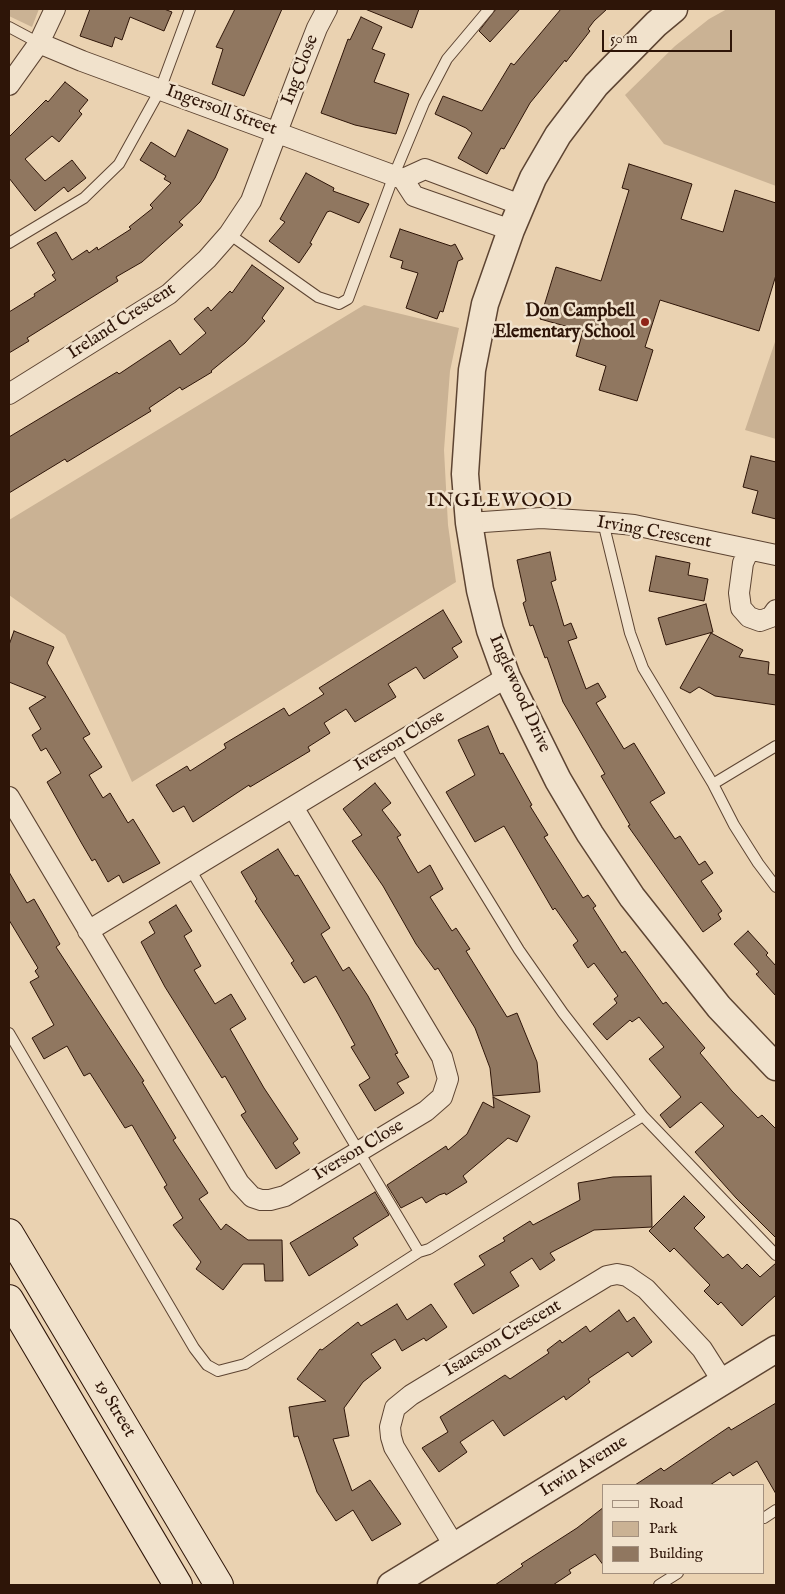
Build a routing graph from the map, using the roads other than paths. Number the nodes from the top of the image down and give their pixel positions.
1 (55, 9) edge
2 (190, 9) edge
3 (327, 9) edge
4 (489, 9) edge
5 (674, 9) edge
6 (9, 27) edge
7 (39, 43) junction
8 (9, 85) edge
9 (160, 90) junction
10 (278, 132) junction
11 (398, 177) junction
12 (521, 205) junction
13 (511, 230) junction
14 (230, 234) junction
15 (9, 244) edge
16 (9, 394) edge
17 (603, 522) junction
18 (469, 523) junction
19 (749, 550) junction
20 (776, 555) edge
21 (776, 610) edge
22 (507, 677) junction
23 (394, 746) junction
24 (776, 746) edge
25 (713, 784) junction
26 (9, 797) edge
27 (293, 807) junction
28 (190, 869) junction
29 (776, 886) edge
30 (88, 931) junction
31 (9, 1033) edge
32 (776, 1067) edge
33 (644, 1116) junction
34 (359, 1152) junction
35 (9, 1233) edge
36 (419, 1252) junction
37 (776, 1255) edge
38 (9, 1299) edge
39 (776, 1349) edge
40 (723, 1382) junction
41 (776, 1510) edge
42 (765, 1517) edge
43 (455, 1547) junction
44 (676, 1574) edge
45 (178, 1585) edge
46 (219, 1585) edge
47 (391, 1585) edge
48 (659, 1585) edge

1 - 7 street
2 - 9 lane
3 - 10 street, Ing Close
4 - 11 lane
5 - 12 street, Inglewood Drive
6 - 7 lane
7 - 8 street
7 - 9 street, Ingersoll Street
9 - 10 street, Ingersoll Street
9 - 15 lane
10 - 11 street, Ingersoll Street
10 - 14 street, Ireland Crescent
11 - 12 street
11 - 13 street, Ingersoll Street
11 - 14 lane
12 - 13 street, Inglewood Drive
13 - 18 street, Inglewood Drive
14 - 16 street, Ireland Crescent
17 - 18 street, Irving Crescent
17 - 19 street, Irving Crescent
17 - 25 lane
18 - 22 street, Inglewood Drive
19 - 20 street, Irving Crescent
19 - 21 street
22 - 23 street, Iverson Close
22 - 32 street, Inglewood Drive
23 - 27 street, Iverson Close
23 - 33 lane
24 - 25 lane
25 - 29 lane
26 - 30 street, Iverson Close
27 - 28 street, Iverson Close
27 - 34 street, Iverson Close
28 - 30 street, Iverson Close
28 - 34 lane
30 - 34 street, Iverson Close
31 - 36 lane
33 - 36 lane
33 - 37 lane
34 - 36 lane
35 - 46 main road, 19 Street
38 - 45 main road, 19 Street
39 - 40 street, Irwin Avenue
40 - 43 street, Irwin Avenue
40 - 43 street, Isaacson Crescent
41 - 42 lane
43 - 47 street, Irwin Avenue
44 - 48 lane

